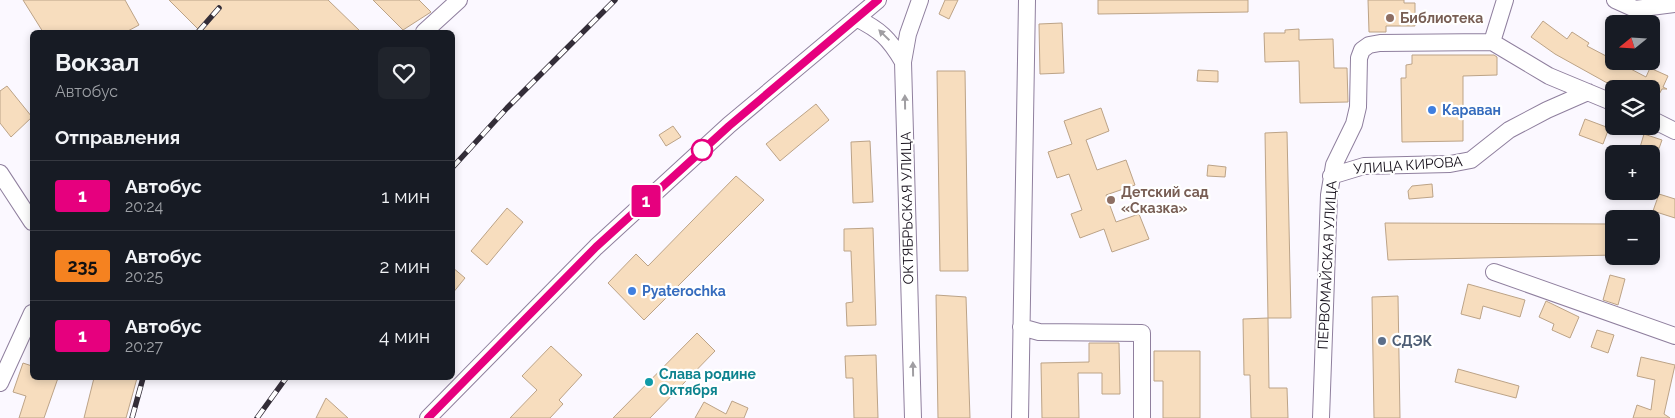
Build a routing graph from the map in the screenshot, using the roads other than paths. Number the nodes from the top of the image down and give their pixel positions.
1 (459, 0) edge
2 (878, 0) edge
3 (920, 0) edge
4 (1027, 0) edge
5 (1505, 0) edge
6 (1615, 0) edge
7 (1675, 4) edge
8 (856, 18) junction
9 (426, 30) edge
10 (1492, 42) junction
11 (903, 62) junction
12 (1588, 92) junction
13 (1605, 99) edge
14 (1660, 124) edge
15 (1675, 130) edge
16 (0, 173) edge
17 (1331, 176) junction
18 (30, 219) edge
19 (1494, 272) dead end
20 (30, 318) edge
21 (1021, 327) junction
22 (1675, 336) edge
23 (0, 383) edge
24 (428, 418) edge
25 (914, 418) edge
26 (1020, 418) edge
27 (1142, 418) edge
28 (1321, 418) edge

1 - 9 street
2 - 8 street
3 - 11 street, ОКТЯБРЬСКАЯ УЛИЦА
4 - 21 street
5 - 10 street
6 - 7 street
11 -> 8 street
8 - 24 street
10 - 12 street
10 - 17 street, ПЕРВОМАЙСКАЯ УЛИЦА
25 -> 11 street, ОКТЯБРЬСКАЯ УЛИЦА
12 - 13 street
12 - 17 street, УЛИЦА КИРОВА
14 - 15 street
16 - 18 street
17 - 28 street, ПЕРВОМАЙСКАЯ УЛИЦА
19 - 22 street
20 - 23 street
21 - 26 street
21 - 27 street

